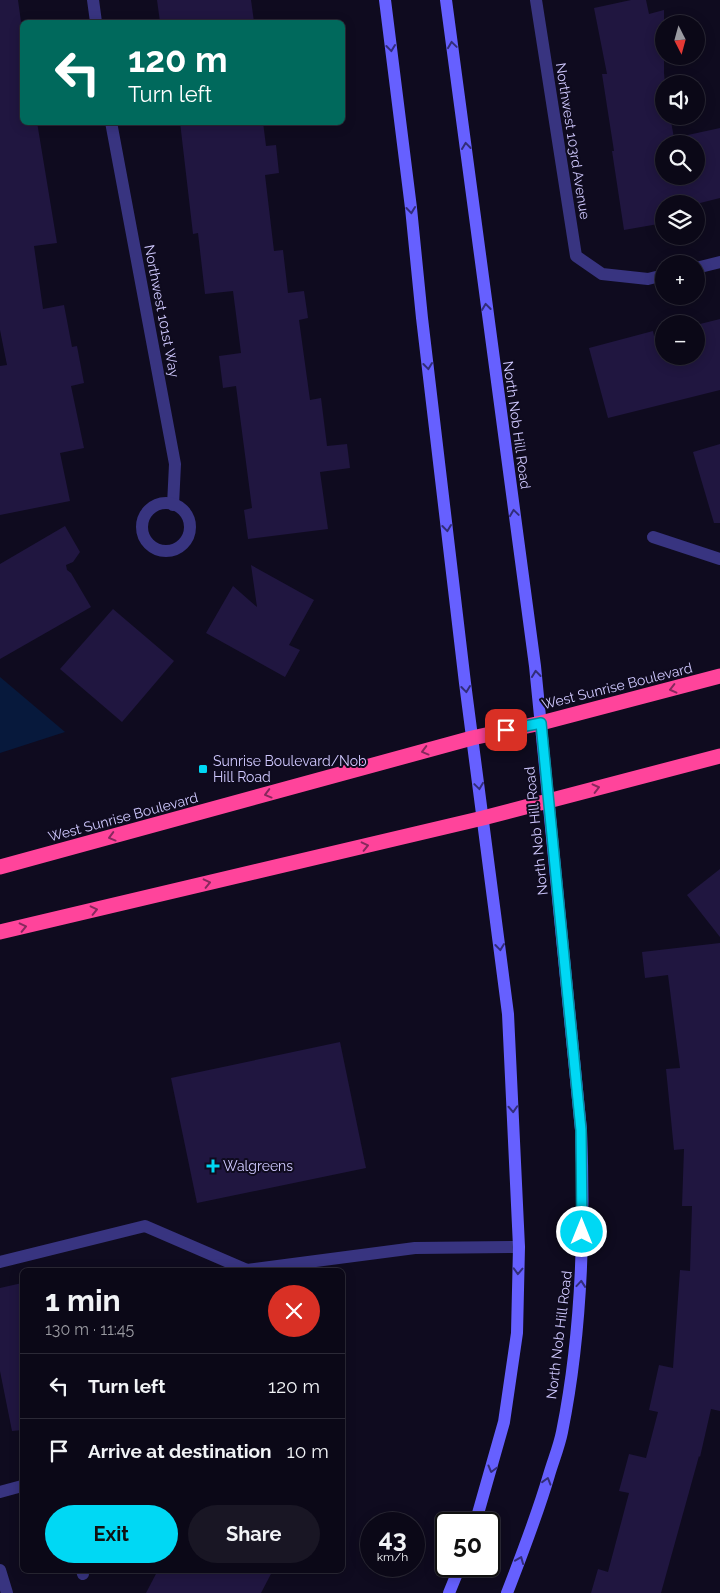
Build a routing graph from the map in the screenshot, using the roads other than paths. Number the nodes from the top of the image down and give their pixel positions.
1 (93, 0) edge
2 (385, 0) edge
3 (446, 0) edge
4 (536, 0) edge
5 (96, 20) edge
6 (112, 125) edge
7 (720, 262) edge
8 (705, 266) edge
9 (655, 277) edge
10 (173, 505) dead end
11 (652, 537) dead end
12 (720, 559) edge
13 (720, 676) edge
14 (541, 723) junction
15 (472, 738) junction
16 (720, 756) edge
17 (548, 800) junction
18 (483, 818) junction
19 (0, 868) edge
20 (0, 932) edge
21 (519, 1247) junction
22 (0, 1262) edge
23 (242, 1268) edge
24 (262, 1268) edge
25 (20, 1487) edge
26 (0, 1492) edge
27 (478, 1512) edge
28 (0, 1570) edge
29 (456, 1577) edge
30 (7, 1593) edge
31 (449, 1593) edge
32 (507, 1593) edge

1 - 5 street
2 -> 15 main road
14 -> 3 main road, North Nob Hill Road
4 - 9 street, Northwest 103rd Avenue
6 - 10 street, Northwest 101st Way
7 - 8 street
11 - 12 street
13 -> 14 highway, West Sunrise Boulevard
14 - 15 highway, West Sunrise Boulevard
14 - 17 main road, North Nob Hill Road
15 -> 18 main road
15 -> 19 highway, West Sunrise Boulevard
17 -> 16 highway
17 - 18 highway
32 -> 17 main road, North Nob Hill Road
20 -> 18 highway
18 -> 21 main road
21 - 24 street
21 -> 27 main road
22 - 23 street
25 - 26 street
28 - 30 street
29 - 31 main road

